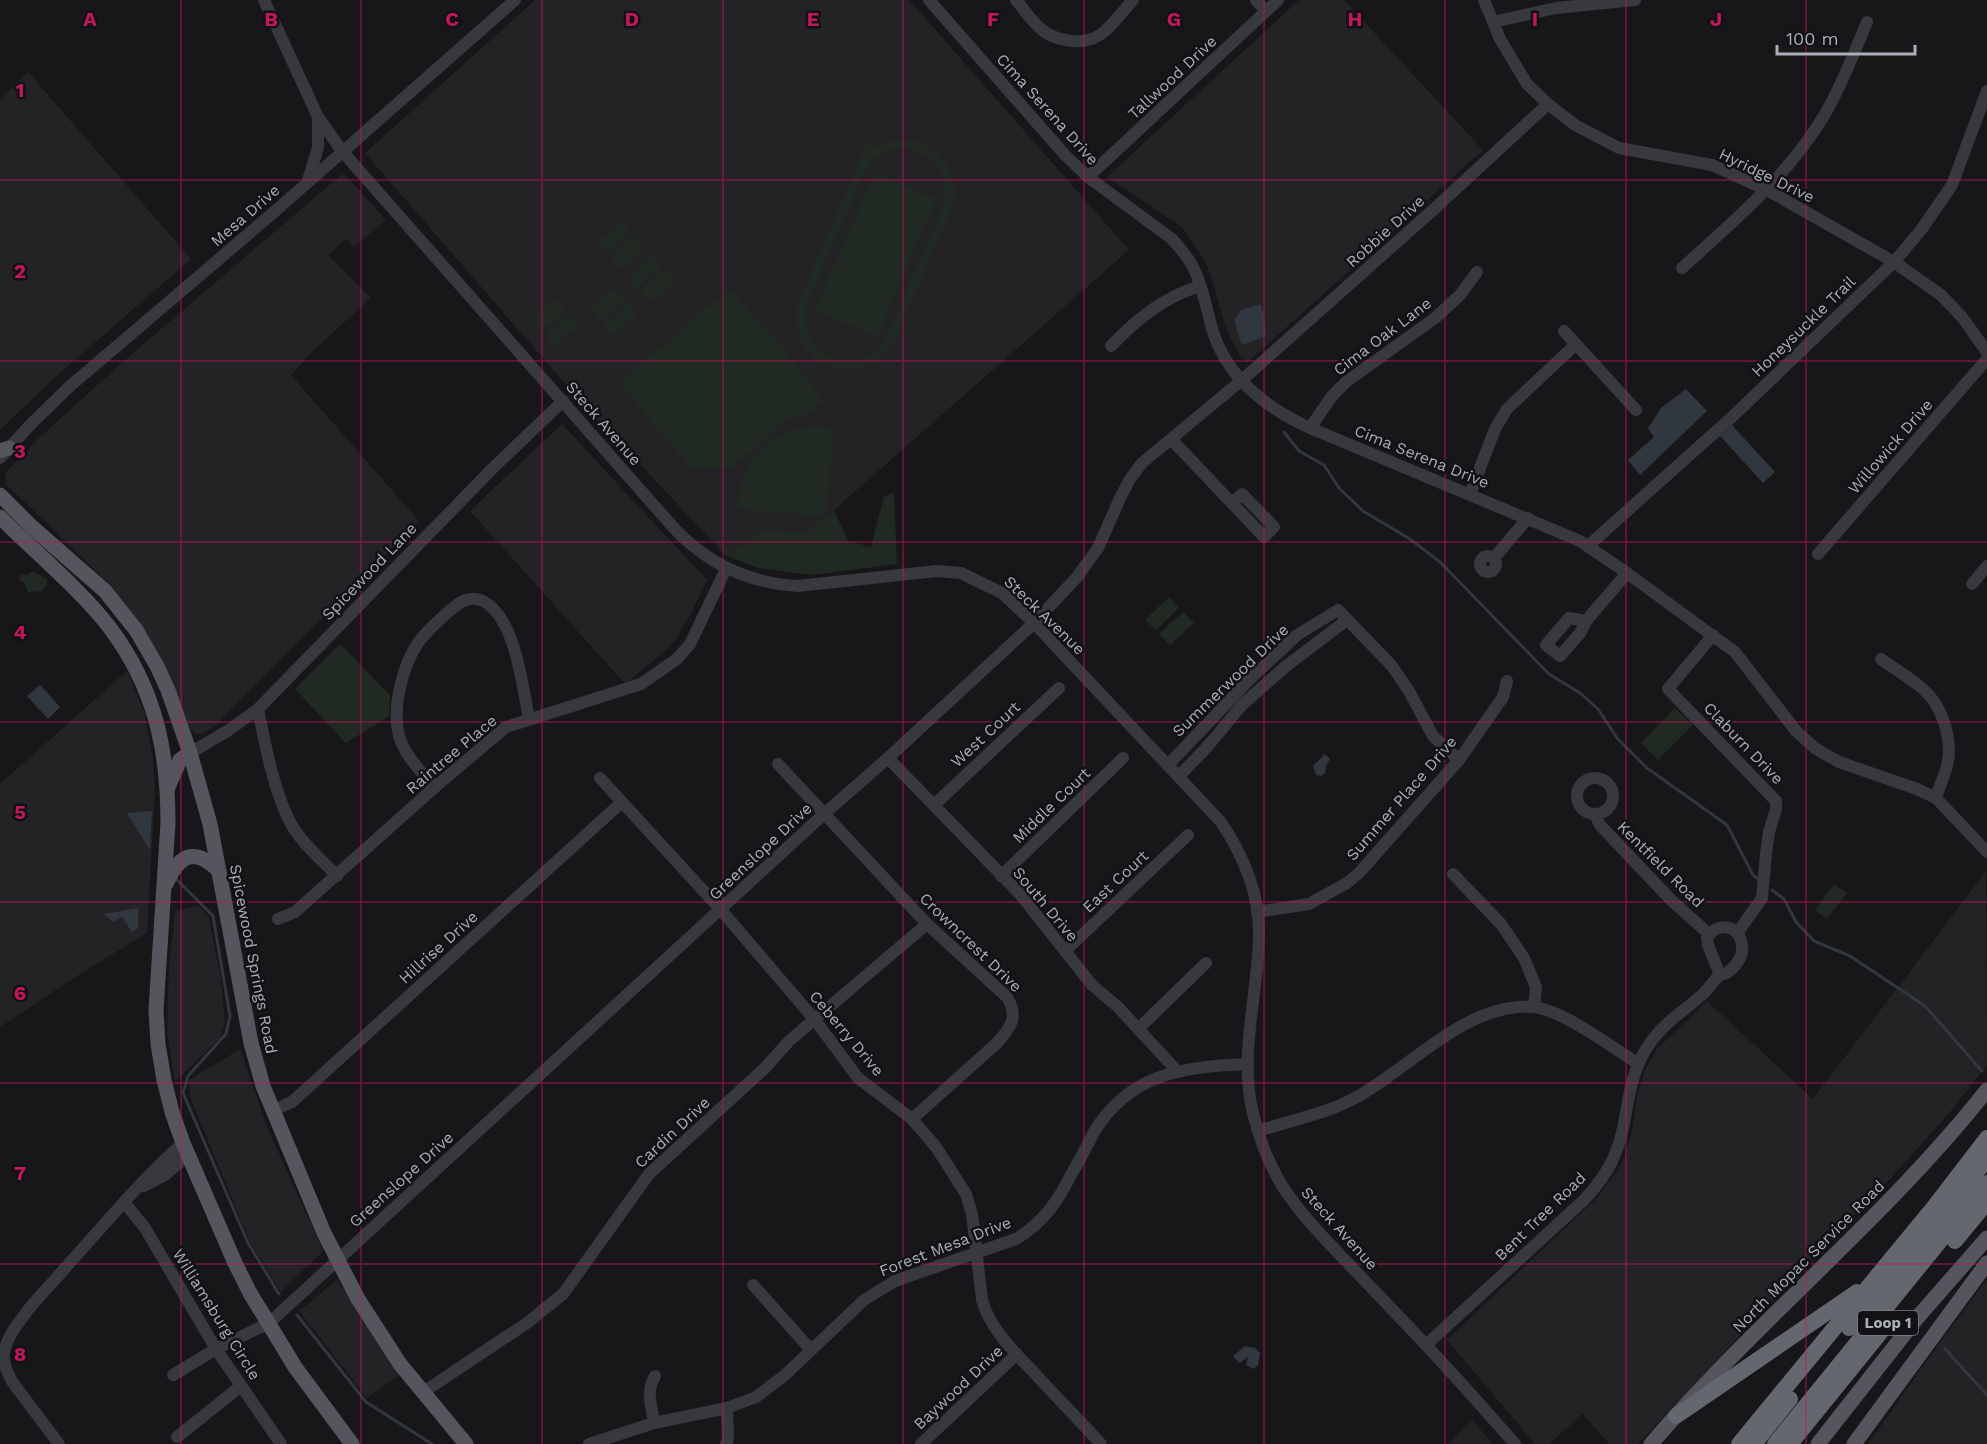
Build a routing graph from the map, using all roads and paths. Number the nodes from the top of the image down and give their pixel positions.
1 (264, 0) edge
2 (515, 0) edge
3 (929, 0) edge
4 (1016, 0) edge
5 (1133, 0) edge
6 (1256, 0) edge
7 (1278, 0) edge
8 (1484, 0) edge
9 (1635, 0) edge
10 (1266, 11) junction
11 (1493, 22) junction
12 (1867, 22) dead end
13 (1987, 91) edge
14 (1548, 104) junction
15 (318, 117) junction
16 (342, 151) junction
17 (1088, 177) junction
18 (307, 182) junction
19 (1767, 190) junction
20 (1894, 262) junction
21 (1682, 268) dead end
22 (1477, 272) dead end
23 (1200, 286) junction
24 (1564, 331) dead end
25 (1576, 344) junction
26 (1111, 346) dead end
27 (1987, 352) edge
28 (1987, 359) edge
29 (1242, 380) junction
30 (563, 401) junction
31 (1636, 410) dead end
32 (1310, 428) junction
33 (1170, 439) junction
34 (3, 452) edge
35 (1470, 494) junction
36 (0, 495) edge
37 (1232, 503) dead end
38 (0, 517) edge
39 (1528, 518) junction
40 (1588, 546) junction
41 (1818, 554) dead end
42 (1494, 558) dead end
43 (1987, 567) edge
44 (726, 569) junction
45 (1627, 573) junction
46 (1972, 584) dead end
47 (1347, 620) junction
48 (1586, 621) dead end
49 (1034, 623) junction
50 (1713, 635) junction
51 (1881, 659) dead end
52 (139, 675) junction
53 (1507, 681) dead end
54 (1059, 688) dead end
55 (258, 709) junction
56 (529, 718) junction
57 (164, 752) junction
58 (190, 753) junction
59 (888, 758) junction
60 (1123, 758) dead end
61 (1458, 760) junction
62 (778, 764) dead end
63 (1168, 765) junction
64 (1179, 776) junction
65 (600, 778) dead end
66 (435, 787) junction
67 (167, 789) junction
68 (1936, 798) junction
69 (622, 802) junction
70 (934, 805) junction
71 (1595, 813) dead end
72 (824, 814) junction
73 (1188, 835) dead end
74 (1987, 852) edge
75 (219, 871) junction
76 (1453, 874) dead end
77 (336, 876) junction
78 (1001, 876) junction
79 (163, 893) junction
80 (721, 910) junction
81 (1257, 912) junction
82 (278, 919) dead end
83 (927, 924) junction
84 (1740, 930) junction
85 (1709, 934) junction
86 (1065, 951) junction
87 (1206, 963) dead end
88 (1720, 975) junction
89 (1534, 1007) junction
90 (815, 1020) junction
91 (1138, 1029) junction
92 (1637, 1063) junction
93 (1247, 1064) junction
94 (1178, 1072) junction
95 (1987, 1090) edge
96 (274, 1110) junction
97 (912, 1119) junction
98 (1258, 1131) junction
99 (1987, 1138) edge
100 (186, 1149) junction
101 (1987, 1160) edge
102 (1987, 1166) edge
103 (1987, 1172) edge
104 (1987, 1183) edge
105 (124, 1202) junction
106 (1987, 1202) edge
107 (1987, 1238) edge
108 (1925, 1248) junction
109 (977, 1253) junction
110 (337, 1260) junction
111 (1987, 1263) edge
112 (1870, 1284) junction
113 (753, 1285) dead end
114 (269, 1323) junction
115 (1426, 1345) junction
116 (216, 1349) junction
117 (811, 1350) junction
118 (1017, 1354) junction
119 (2, 1360) edge
120 (173, 1375) dead end
121 (655, 1376) dead end
122 (241, 1386) junction
123 (422, 1393) junction
124 (727, 1408) junction
125 (1676, 1416) junction
126 (654, 1423) junction
127 (177, 1437) dead end
128 (59, 1444) edge
129 (281, 1444) edge
130 (352, 1444) edge
131 (466, 1444) edge
132 (589, 1444) edge
133 (726, 1444) edge
134 (921, 1444) edge
135 (1101, 1444) edge
136 (1515, 1444) edge
137 (1651, 1444) edge
138 (1739, 1444) edge
139 (1754, 1444) edge
140 (1775, 1444) edge
141 (1790, 1444) edge
142 (1818, 1444) edge
143 (1854, 1444) edge

1 - 15 street, Steck Avenue
2 - 16 street, Mesa Drive
3 - 17 street, Cima Serena Drive
4 - 5 street
6 - 10 street
7 - 10 street, Tallwood Drive
8 - 11 street, Hyridge Drive
9 - 11 street
10 - 17 street, Tallwood Drive
11 - 14 street, Hyridge Drive
12 - 19 street
13 - 20 street, Honeysuckle Trail
14 - 19 street, Hyridge Drive
14 - 29 street, Robbie Drive
15 - 16 street, Steck Avenue
15 - 18 street
16 - 18 street, Mesa Drive
16 - 30 street, Steck Avenue
17 - 23 street, Cima Serena Drive
18 - 34 street, Mesa Drive
19 - 20 street, Hyridge Drive
19 - 21 street
20 - 27 street, Hyridge Drive
20 - 40 street, Honeysuckle Trail
22 - 32 street, Cima Oak Lane
23 - 26 street
23 - 29 street, Cima Serena Drive
24 - 25 street
25 - 31 street
25 - 35 street
28 - 41 street, Willowick Drive
29 - 32 street, Cima Serena Drive
29 - 33 street, Greenslope Drive
30 - 44 street, Steck Avenue
30 - 55 street, Spicewood Lane
32 - 35 street, Cima Serena Drive
33 - 37 street
33 - 49 street, Greenslope Drive
35 - 39 street, Cima Serena Drive
36 - 58 main road, Spicewood Springs Road
38 - 52 main road
39 - 40 street, Cima Serena Drive
39 - 42 street
40 - 45 street, Cima Serena Drive
43 - 46 street
44 - 49 street, Steck Avenue
44 - 56 street, Raintree Place
45 - 48 street
45 - 50 street, Cima Serena Drive
47 - 61 street
47 - 63 street, Summerwood Drive
47 - 64 street, Summerwood Drive
49 - 59 street, Greenslope Drive
49 - 63 street, Steck Avenue
50 - 68 street, Cima Serena Drive
50 - 84 street, Claburn Drive
51 - 68 street
52 - 57 main road
52 - 58 main road
53 - 61 street, Summer Place Drive
54 - 70 street, West Court
55 - 58 street, Spicewood Lane
55 - 77 street
56 - 66 street, Raintree Place
56 - 66 street
57 - 58 main road
57 - 67 main road
58 - 67 main road
58 - 75 main road, Spicewood Springs Road
59 - 70 street, South Drive
59 - 72 street, Greenslope Drive
60 - 78 street, Middle Court
61 - 81 street, Summer Place Drive
62 - 72 street, Crowncrest Drive
63 - 64 street, Steck Avenue
64 - 81 street, Steck Avenue
65 - 69 street, Ceberry Drive
66 - 77 street, Raintree Place
67 - 79 main road
68 - 74 street, Cima Serena Drive
69 - 80 street, Ceberry Drive
69 - 96 street, Hillrise Drive
70 - 78 street, South Drive
71 - 85 street, Kentfield Road
72 - 80 street, Greenslope Drive
72 - 83 street, Crowncrest Drive
73 - 86 street, East Court
75 - 79 main road
75 - 96 main road, Spicewood Springs Road
76 - 89 street
77 - 82 street, Raintree Place
78 - 86 street, South Drive
79 - 100 main road
80 - 90 street, Ceberry Drive
80 - 110 street, Greenslope Drive
81 - 93 street, Steck Avenue
83 - 90 street, Cardin Drive
83 - 97 street, Crowncrest Drive
84 - 85 street
84 - 88 street, Bent Tree Road
85 - 88 street
86 - 91 street, South Drive
87 - 91 street
88 - 92 street, Bent Tree Road
89 - 92 street
89 - 98 street
90 - 97 street, Ceberry Drive
90 - 123 street, Cardin Drive
91 - 94 street, South Drive
92 - 115 street, Bent Tree Road
93 - 94 street, Forest Mesa Drive
93 - 98 street, Steck Avenue
94 - 109 street, Forest Mesa Drive
95 - 125 main road, North Mopac Service Road
96 - 110 main road, Spicewood Springs Road
97 - 109 street, Ceberry Drive
98 - 115 street, Steck Avenue
99 - 112 highway, Loop 1
100 - 105 street
100 - 114 main road
101 - 108 highway
102 - 108 highway
103 - 108 highway
104 - 108 highway
105 - 116 street, Williamsburg Circle
105 - 119 street
106 - 141 highway, Loop 1
107 - 142 main road
108 - 139 highway
108 - 140 highway
109 - 117 street, Forest Mesa Drive
109 - 118 street, Ceberry Drive
110 - 114 street, Greenslope Drive
110 - 123 main road, Spicewood Springs Road
111 - 143 main road
112 - 125 highway
112 - 138 highway, Loop 1
113 - 117 street
114 - 116 street, Greenslope Drive
114 - 130 main road
115 - 136 street, Steck Avenue
116 - 120 street, Greenslope Drive
116 - 122 street, Williamsburg Circle
117 - 124 street, Forest Mesa Drive
118 - 134 street, Baywood Drive
118 - 135 street, Ceberry Drive
119 - 128 street
121 - 126 street
122 - 127 street
122 - 129 street, Williamsburg Circle
123 - 131 main road, Spicewood Springs Road
124 - 126 street, Forest Mesa Drive
124 - 133 street
125 - 137 main road, North Mopac Service Road
126 - 132 street, Forest Mesa Drive

